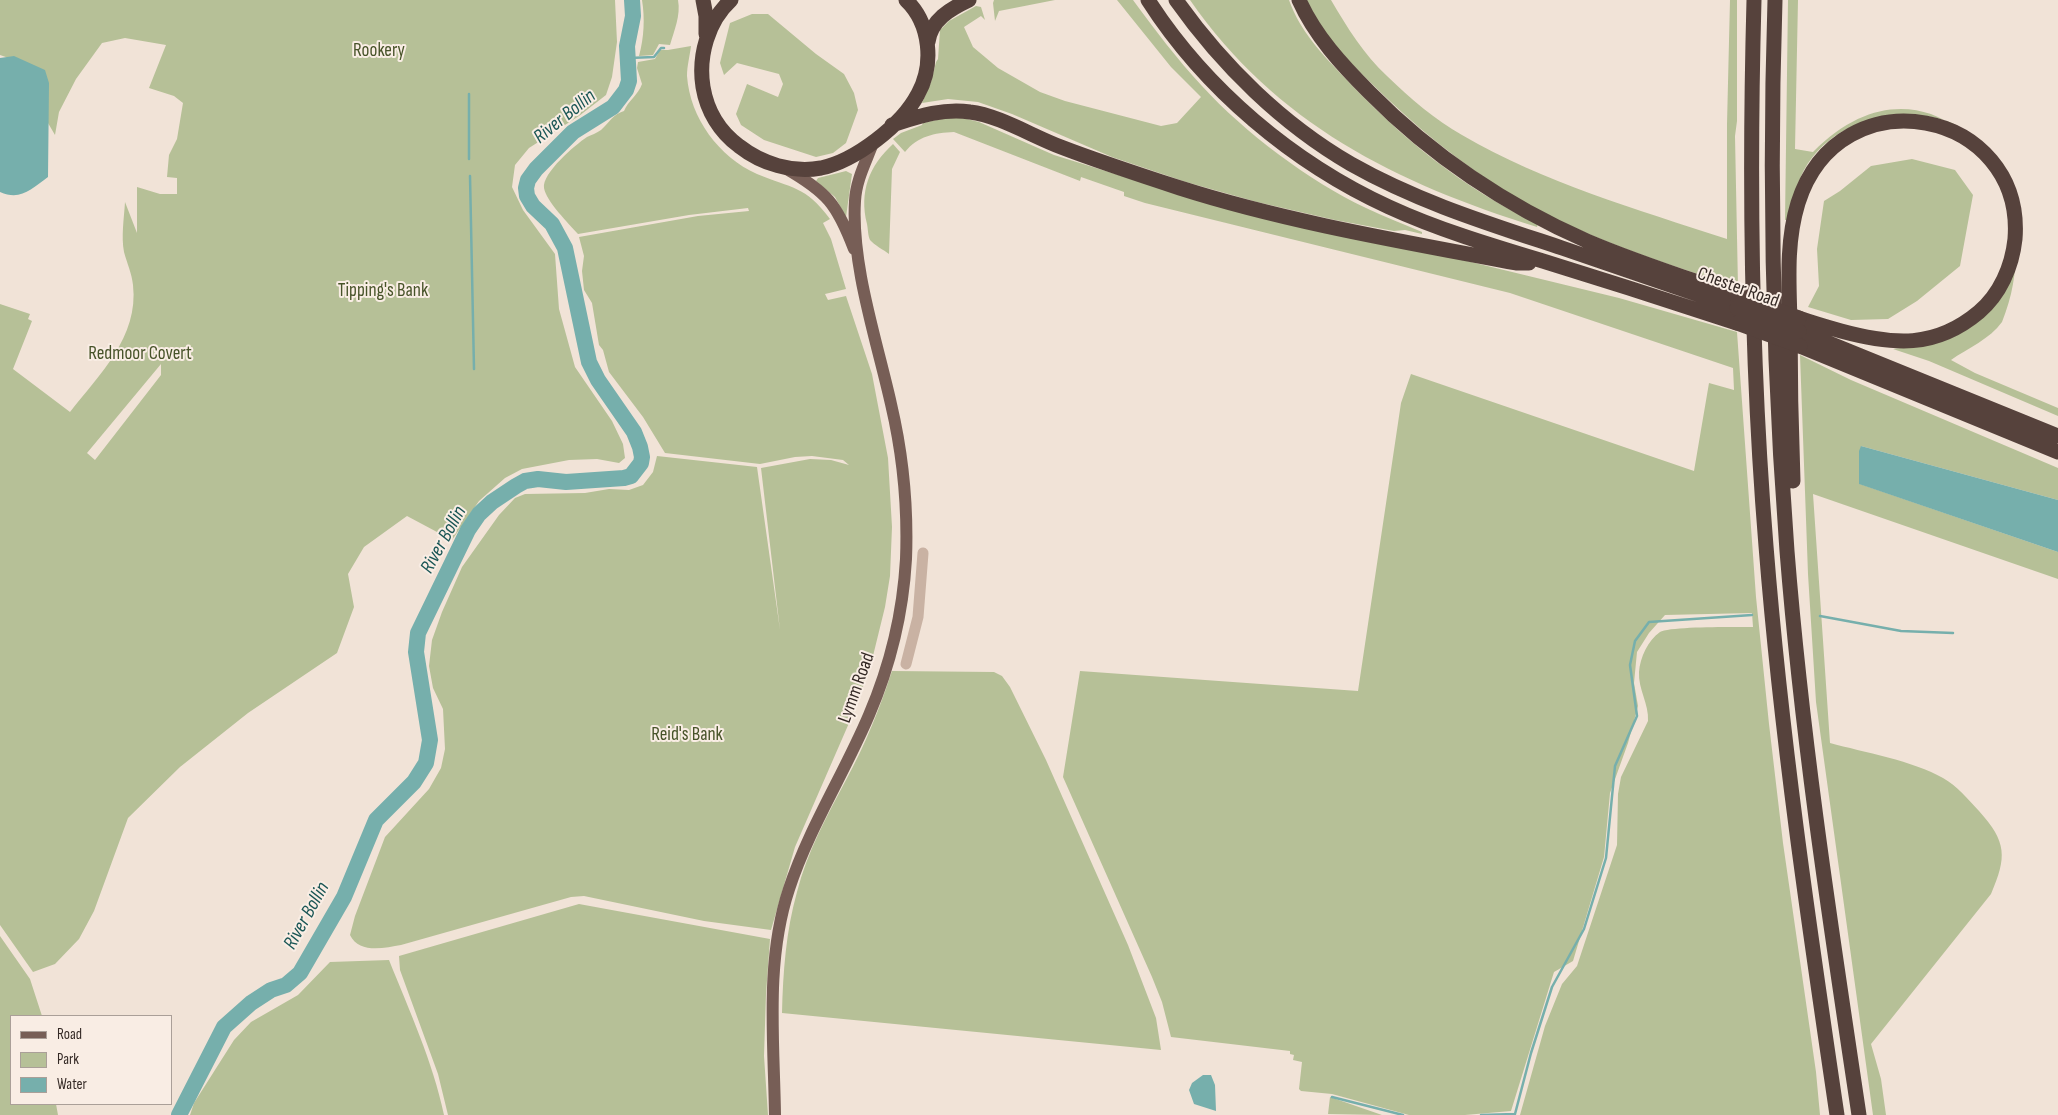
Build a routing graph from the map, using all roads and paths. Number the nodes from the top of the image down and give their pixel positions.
1 (703, 0) edge
2 (730, 0) edge
3 (906, 0) edge
4 (969, 0) edge
5 (1148, 0) edge
6 (1176, 0) edge
7 (1300, 0) edge
8 (1754, 0) edge
9 (1775, 0) edge
10 (705, 46) junction
11 (928, 46) junction
12 (892, 125) junction
13 (873, 143) junction
14 (782, 167) junction
15 (1547, 262) junction
16 (859, 263) junction
17 (1737, 309) junction
18 (1803, 330) junction
19 (2058, 436) edge
20 (2058, 452) edge
21 (923, 553) dead end
22 (1798, 662) junction
23 (906, 664) dead end
24 (775, 1115) edge
25 (1837, 1115) edge
26 (1859, 1115) edge

1 - 10 highway
2 - 10 highway
3 - 11 highway
4 - 11 highway
5 - 15 highway, Chester Road
6 - 17 highway, Chester Road
7 - 17 highway
8 - 25 highway
9 - 22 highway
10 - 14 highway
11 - 12 highway
12 - 13 highway
12 - 15 highway
13 - 14 highway
13 - 16 main road, Lymm Road
14 - 16 main road, Lymm Road
15 - 17 highway, Chester Road
16 - 24 main road, Lymm Road
17 - 18 highway, bridge
17 - 18 highway, Chester Road, bridge
18 - 19 highway, Chester Road
18 - 20 highway, Chester Road
18 - 22 highway
21 - 23 street
22 - 26 highway

